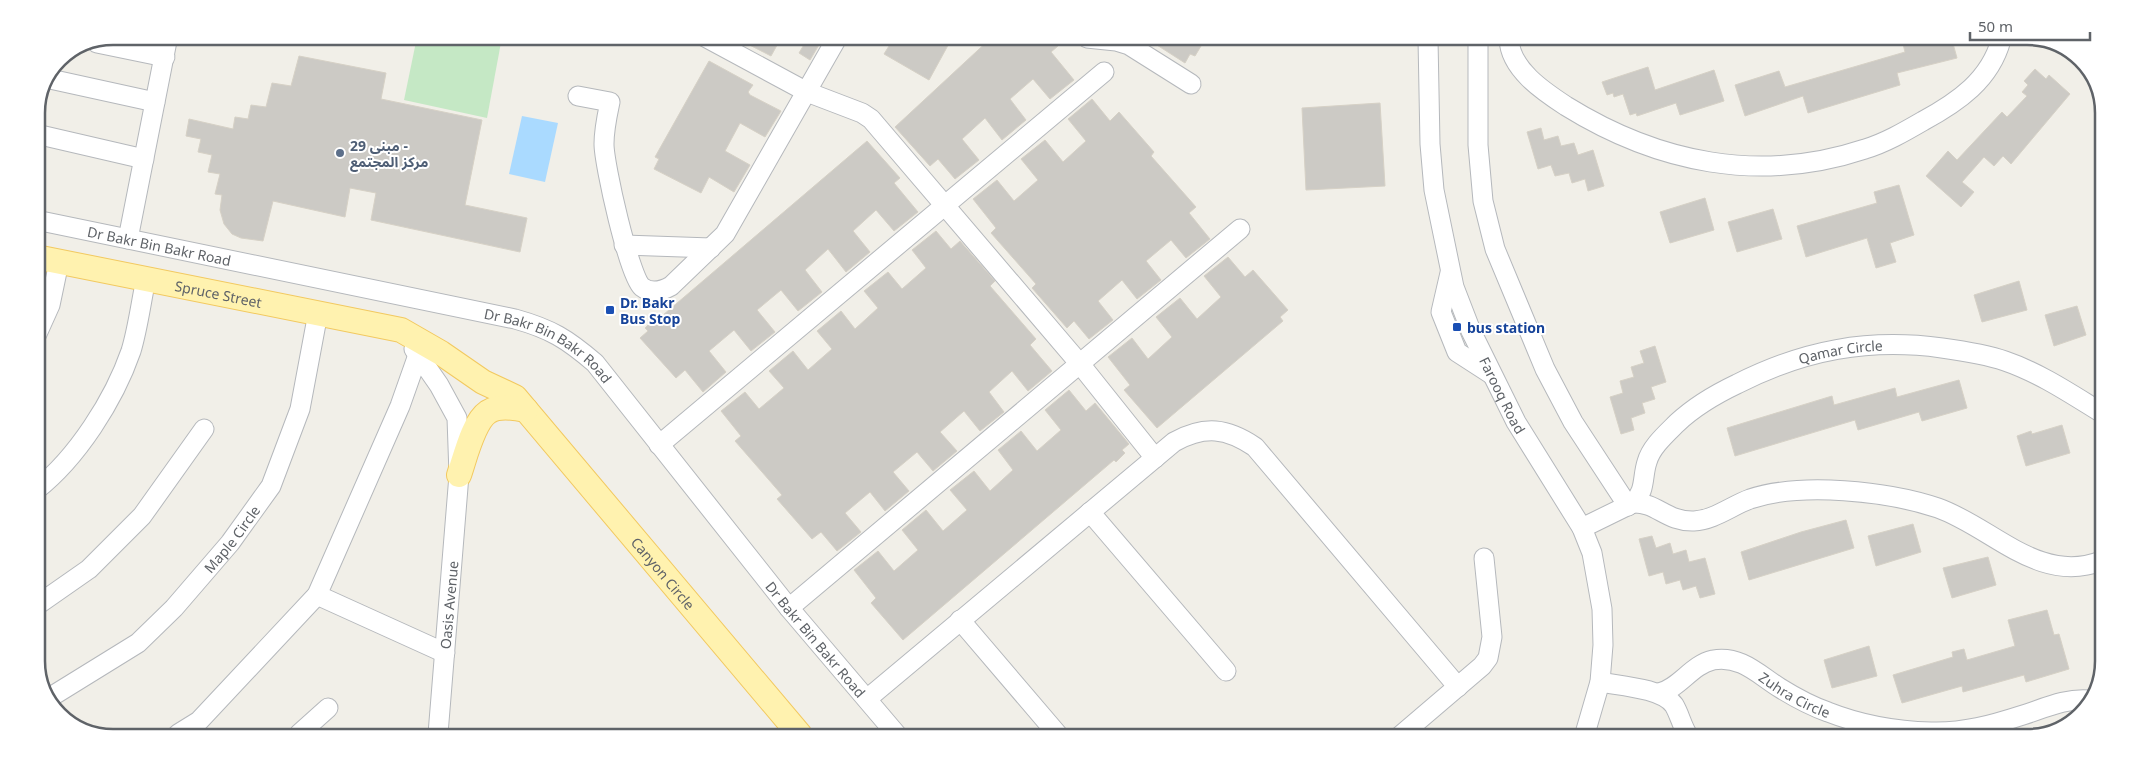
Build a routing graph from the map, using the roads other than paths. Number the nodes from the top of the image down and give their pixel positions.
1 (108, 45) edge
2 (166, 45) edge
3 (718, 45) edge
4 (833, 45) edge
5 (1129, 45) edge
6 (1428, 45) edge
7 (1478, 45) edge
8 (1510, 45) edge
9 (1999, 45) edge
10 (164, 57) junction
11 (1104, 72) dead end
12 (54, 80) edge
13 (1191, 84) dead end
14 (806, 92) junction
15 (578, 96) dead end
16 (155, 102) junction
17 (45, 136) edge
18 (144, 159) junction
19 (945, 204) junction
20 (45, 222) edge
21 (1240, 229) dead end
22 (128, 239) junction
23 (624, 245) junction
24 (711, 248) junction
25 (45, 259) edge
26 (59, 262) junction
27 (146, 279) junction
28 (318, 313) junction
29 (45, 317) edge
30 (401, 330) junction
31 (418, 355) junction
32 (1080, 364) junction
33 (488, 385) junction
34 (2095, 409) edge
35 (526, 410) junction
36 (475, 428) junction
37 (204, 429) dead end
38 (659, 445) junction
39 (1155, 458) junction
40 (459, 475) junction
41 (45, 483) edge
42 (1631, 504) junction
43 (1090, 512) junction
44 (1582, 528) junction
45 (1484, 558) dead end
46 (2095, 563) edge
47 (317, 595) junction
48 (45, 600) edge
49 (790, 608) junction
50 (960, 620) junction
51 (445, 652) junction
52 (1226, 671) dead end
53 (1600, 682) junction
54 (1458, 687) junction
55 (1659, 693) junction
56 (54, 695) edge
57 (867, 699) junction
58 (2082, 700) edge
59 (328, 708) dead end
60 (186, 729) edge
61 (305, 729) edge
62 (438, 729) edge
63 (795, 729) edge
64 (892, 729) edge
65 (1053, 729) edge
66 (1408, 729) edge
67 (1586, 729) edge
68 (1683, 729) edge
69 (1899, 729) edge
70 (1977, 729) edge

1 - 10 street
2 - 10 street
3 - 14 street
4 - 14 street
5 - 13 street
6 - 44 street, Farooq Road
7 - 42 street
8 - 9 street
10 - 16 street
11 - 19 street
12 - 16 street
14 - 19 street
14 - 24 street
15 - 23 street
16 - 18 street
17 - 18 street
18 - 22 street
19 - 32 street
19 - 38 street
20 - 22 street, Dr Bakr Bin Bakr Road
21 - 32 street
22 - 38 street, Dr Bakr Bin Bakr Road
23 - 24 street
23 - 24 street
25 - 26 main road, Spruce Street
26 - 27 main road, Spruce Street
26 - 29 street
27 - 28 main road, Spruce Street
27 - 41 street
28 - 30 main road, Spruce Street
28 - 56 street, Maple Circle
30 - 31 street, Oasis Avenue
30 - 33 main road, Spruce Street
31 - 40 street, Oasis Avenue
31 - 47 street
32 - 39 street
32 - 49 street
33 - 35 main road, Canyon Circle
33 - 36 main road
34 - 42 street, Qamar Circle
35 - 36 main road, Oasis Avenue
35 - 63 main road, Canyon Circle
36 - 40 main road, Oasis Avenue
37 - 48 street
38 - 49 street, Dr Bakr Bin Bakr Road
39 - 43 street
39 - 54 street
40 - 51 street, Oasis Avenue
42 - 44 street
42 - 46 street
43 - 50 street
43 - 52 street
44 - 53 street, Farooq Road
45 - 54 street
47 - 51 street
47 - 60 street
49 - 57 street, Dr Bakr Bin Bakr Road
50 - 57 street
50 - 65 street
51 - 62 street, Oasis Avenue
53 - 55 street
53 - 67 street, Farooq Road
54 - 66 street
55 - 68 street
55 - 69 street, Zuhra Circle
57 - 64 street, Dr Bakr Bin Bakr Road
58 - 70 street, Zuhra Circle
59 - 61 street

